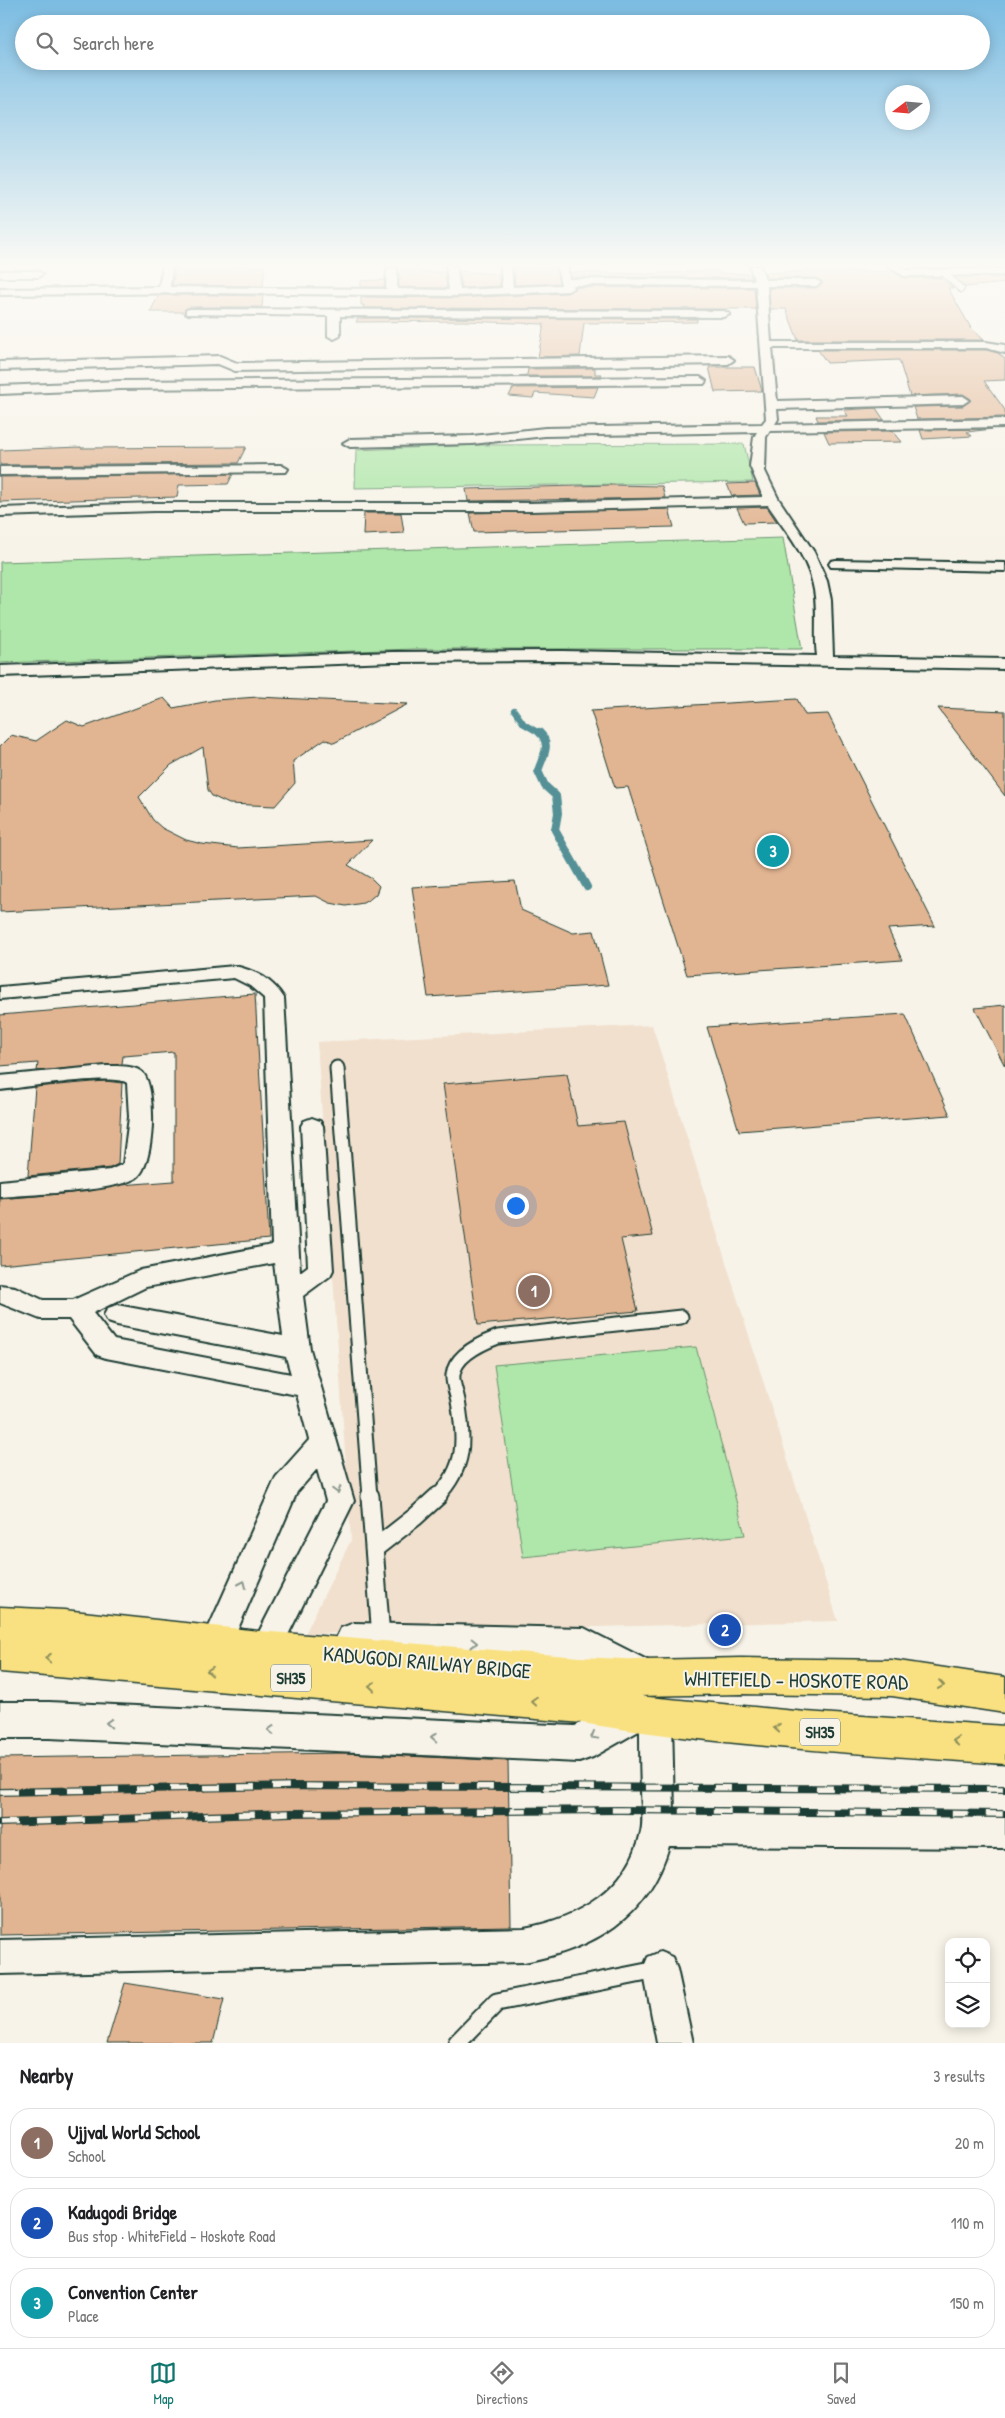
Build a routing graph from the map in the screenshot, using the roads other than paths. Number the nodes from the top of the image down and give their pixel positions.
1 (157, 361) edge
2 (223, 361) edge
3 (618, 361) edge
4 (767, 361) edge
5 (0, 366) edge
6 (700, 382) dead end
7 (0, 390) edge
8 (963, 400) dead end
9 (771, 405) junction
10 (1005, 423) edge
11 (765, 428) junction
12 (350, 443) dead end
13 (281, 469) dead end
14 (0, 471) edge
15 (773, 501) junction
16 (0, 512) edge
17 (836, 564) dead end
18 (1005, 567) edge
19 (826, 661) junction
20 (1005, 664) edge
21 (0, 671) edge
22 (0, 993) edge
23 (337, 1068) dead end
24 (0, 1082) edge
25 (312, 1126) dead end
26 (0, 1189) edge
27 (285, 1252) junction
28 (290, 1292) junction
29 (0, 1294) edge
30 (76, 1310) junction
31 (117, 1315) dead end
32 (681, 1317) dead end
33 (297, 1349) junction
34 (307, 1387) junction
35 (323, 1443) junction
36 (374, 1549) junction
37 (0, 1609) edge
38 (0, 1624) edge
39 (223, 1629) junction
40 (273, 1634) junction
41 (382, 1642) junction
42 (0, 1654) edge
43 (581, 1690) junction
44 (1005, 1695) edge
45 (646, 1702) junction
46 (0, 1720) edge
47 (1005, 1745) edge
48 (657, 1830) junction
49 (1005, 1832) edge
50 (0, 1957) edge
51 (660, 1969) joint
52 (457, 2043) edge
53 (675, 2043) edge

1 - 5 street
2 - 3 street
4 - 9 street
6 - 7 street
8 - 9 street
9 - 11 street
10 - 11 street
11 - 12 street
11 - 15 street
13 - 14 street
15 - 16 street
15 - 19 street
17 - 18 street
19 - 20 street
19 - 21 street
22 - 27 street
23 - 36 lane
24 - 26 street
25 - 28 street
27 - 28 street
27 - 30 street
28 - 33 street
29 - 30 street
30 - 34 street
31 - 33 street
32 - 36 lane
33 - 34 street
34 - 35 street
39 -> 35 street
35 -> 40 street
36 - 41 lane
37 - 39 street
38 - 43 main road, KADUGODI RAILWAY BRIDGE / SH35
39 - 40 street
40 - 41 street
41 -> 45 street
43 -> 42 main road, SH35
43 - 45 main road, SH35
45 -> 44 main road, WHITEFIELD - HOSKOTE ROAD / SH35
45 -> 46 street
47 -> 45 main road, SH35
45 - 48 street
48 - 49 street
48 - 50 street
51 - 52 lane
51 - 53 street

